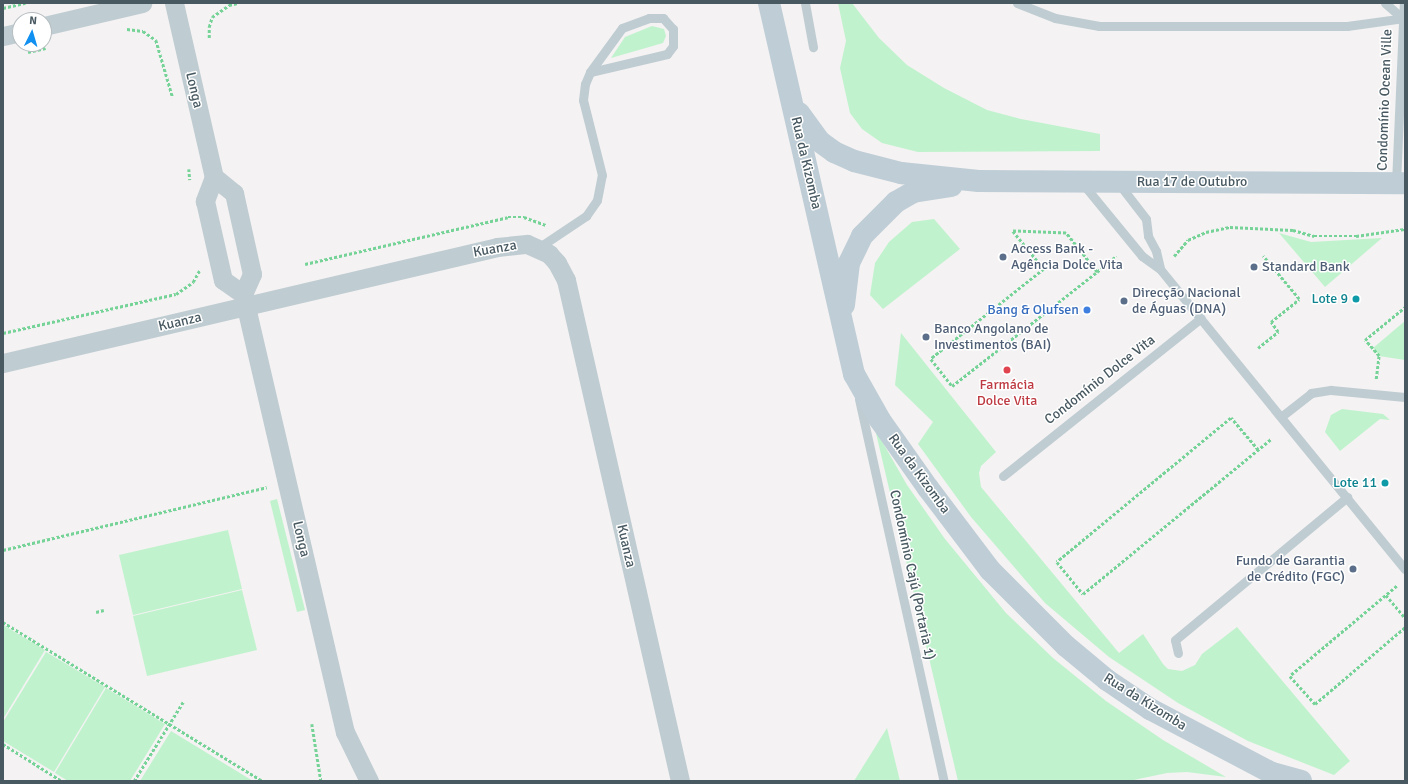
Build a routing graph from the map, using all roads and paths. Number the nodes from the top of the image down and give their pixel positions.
1 (26, 3) edge
2 (142, 3) edge
3 (174, 3) edge
4 (238, 3) edge
5 (769, 3) edge
6 (805, 3) edge
7 (1017, 3) edge
8 (1385, 3) edge
9 (1404, 3) edge
10 (3, 8) edge
11 (1404, 18) edge
12 (52, 24) edge
13 (124, 30) dead end
14 (209, 38) dead end
15 (813, 46) dead end
16 (160, 48) dead end
17 (30, 52) edge
18 (26, 53) dead end
19 (590, 72) junction
20 (792, 104) junction
21 (214, 177) junction
22 (979, 181) junction
23 (1081, 182) junction
24 (1117, 182) junction
25 (1401, 183) edge
26 (547, 225) dead end
27 (1405, 229) edge
28 (538, 248) junction
29 (1116, 256) dead end
30 (1263, 256) dead end
31 (305, 264) dead end
32 (199, 265) dead end
33 (1160, 268) junction
34 (1097, 272) junction
35 (245, 300) junction
36 (1405, 307) edge
37 (842, 318) junction
38 (1201, 318) junction
39 (3, 333) edge
40 (1258, 348) dead end
41 (3, 364) edge
42 (854, 374) junction
43 (1374, 393) junction
44 (1405, 397) edge
45 (1282, 416) junction
46 (1271, 439) dead end
47 (1258, 450) junction
48 (1003, 476) dead end
49 (272, 486) dead end
50 (1347, 497) junction
51 (3, 550) edge
52 (1405, 569) edge
53 (1397, 586) dead end
54 (1386, 596) junction
55 (104, 610) dead end
56 (96, 612) dead end
57 (1405, 618) edge
58 (3, 622) edge
59 (1405, 627) edge
60 (1178, 652) dead end
61 (183, 702) dead end
62 (169, 724) junction
63 (312, 724) dead end
64 (3, 744) edge
65 (62, 781) edge
66 (134, 781) edge
67 (262, 781) edge
68 (321, 781) edge
69 (369, 781) edge
70 (680, 781) edge
71 (944, 781) edge
72 (1301, 781) edge

1 - 10 path
2 - 12 street
3 - 21 street, Longa
4 - 14 path
5 - 20 main road, Rua da Kizomba
6 - 15 lane
7 - 11 lane, Condomínio Ocean Ville
8 - 11 lane, Condomínio Ocean Ville
9 - 11 lane, Condomínio Ocean Ville
11 - 25 lane, Condomínio Ocean Ville
13 - 16 path
17 - 18 path
19 - 19 lane
19 - 28 lane
20 - 22 main road
20 - 37 main road, Rua da Kizomba
21 - 35 street
21 - 35 street
22 - 23 main road, Rua 17 de Outubro
22 - 37 main road
23 - 24 main road, Rua 17 de Outubro
23 - 33 lane
24 - 25 main road, Rua 17 de Outubro
24 - 33 lane
26 - 31 path
27 - 33 path
28 - 35 street, Kuanza
28 - 70 street, Kuanza
29 - 34 path
30 - 40 path
32 - 39 path
33 - 38 lane
34 - 34 path
35 - 41 street, Kuanza
35 - 69 street, Longa
36 - 43 path
37 - 42 main road, Rua da Kizomba
38 - 45 lane
38 - 48 lane, Condomínio Dolce Vita
42 - 71 lane, Condomínio Cajú (Portaria 1)
42 - 72 main road, Rua da Kizomba
43 - 44 lane
43 - 45 lane
45 - 50 lane
46 - 47 path
47 - 47 path
49 - 51 path
50 - 52 lane
50 - 60 lane
53 - 54 path
54 - 57 path
54 - 59 path
55 - 56 path
58 - 62 path
61 - 62 path
62 - 66 path
62 - 67 path
63 - 68 path
64 - 65 path

